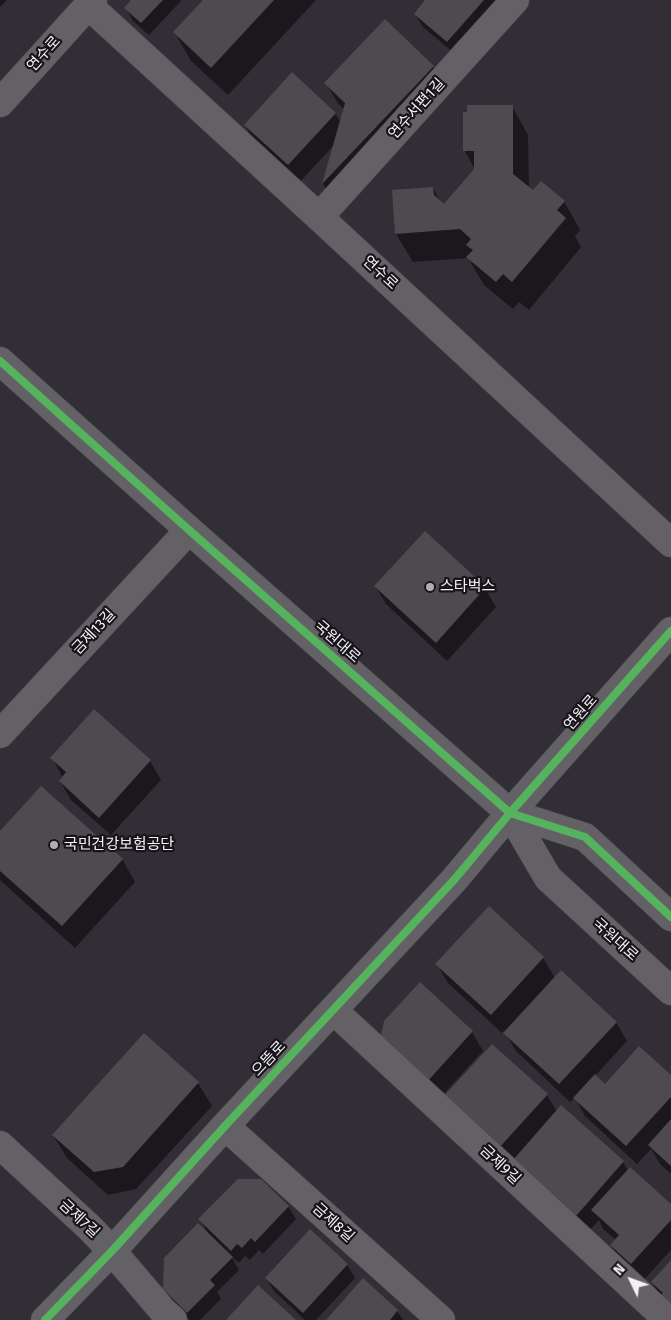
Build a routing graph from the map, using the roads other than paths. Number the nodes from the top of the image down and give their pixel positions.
1 (515, 0) edge
2 (90, 3) edge
3 (0, 103) edge
4 (319, 217) junction
5 (0, 361) edge
6 (189, 530) junction
7 (671, 544) edge
8 (671, 631) edge
9 (0, 734) edge
10 (510, 813) junction
11 (671, 917) edge
12 (671, 991) edge
13 (333, 1010) junction
14 (226, 1126) junction
15 (0, 1145) edge
16 (112, 1251) junction
17 (45, 1320) edge
18 (173, 1320) edge
19 (441, 1320) edge
20 (668, 1320) edge

1 - 4 street, 연수서편1길
2 - 3 street, 연수로
2 - 4 street, 연수로
4 - 7 street, 연수로
5 - 6 street, 국원대로
6 - 9 street, 금제13길
6 - 10 street, 국원대로
8 - 10 street, 연원로
10 - 11 street, 국원대로
10 - 12 street, 국원대로
10 - 13 street, 으뜸로
13 - 14 street, 으뜸로
13 - 20 street, 금제9길
14 - 16 street, 으뜸로
14 - 19 street, 금제8길
15 - 16 street, 금제7길
16 - 17 street, 으뜸로
16 - 18 street, 금제7길

